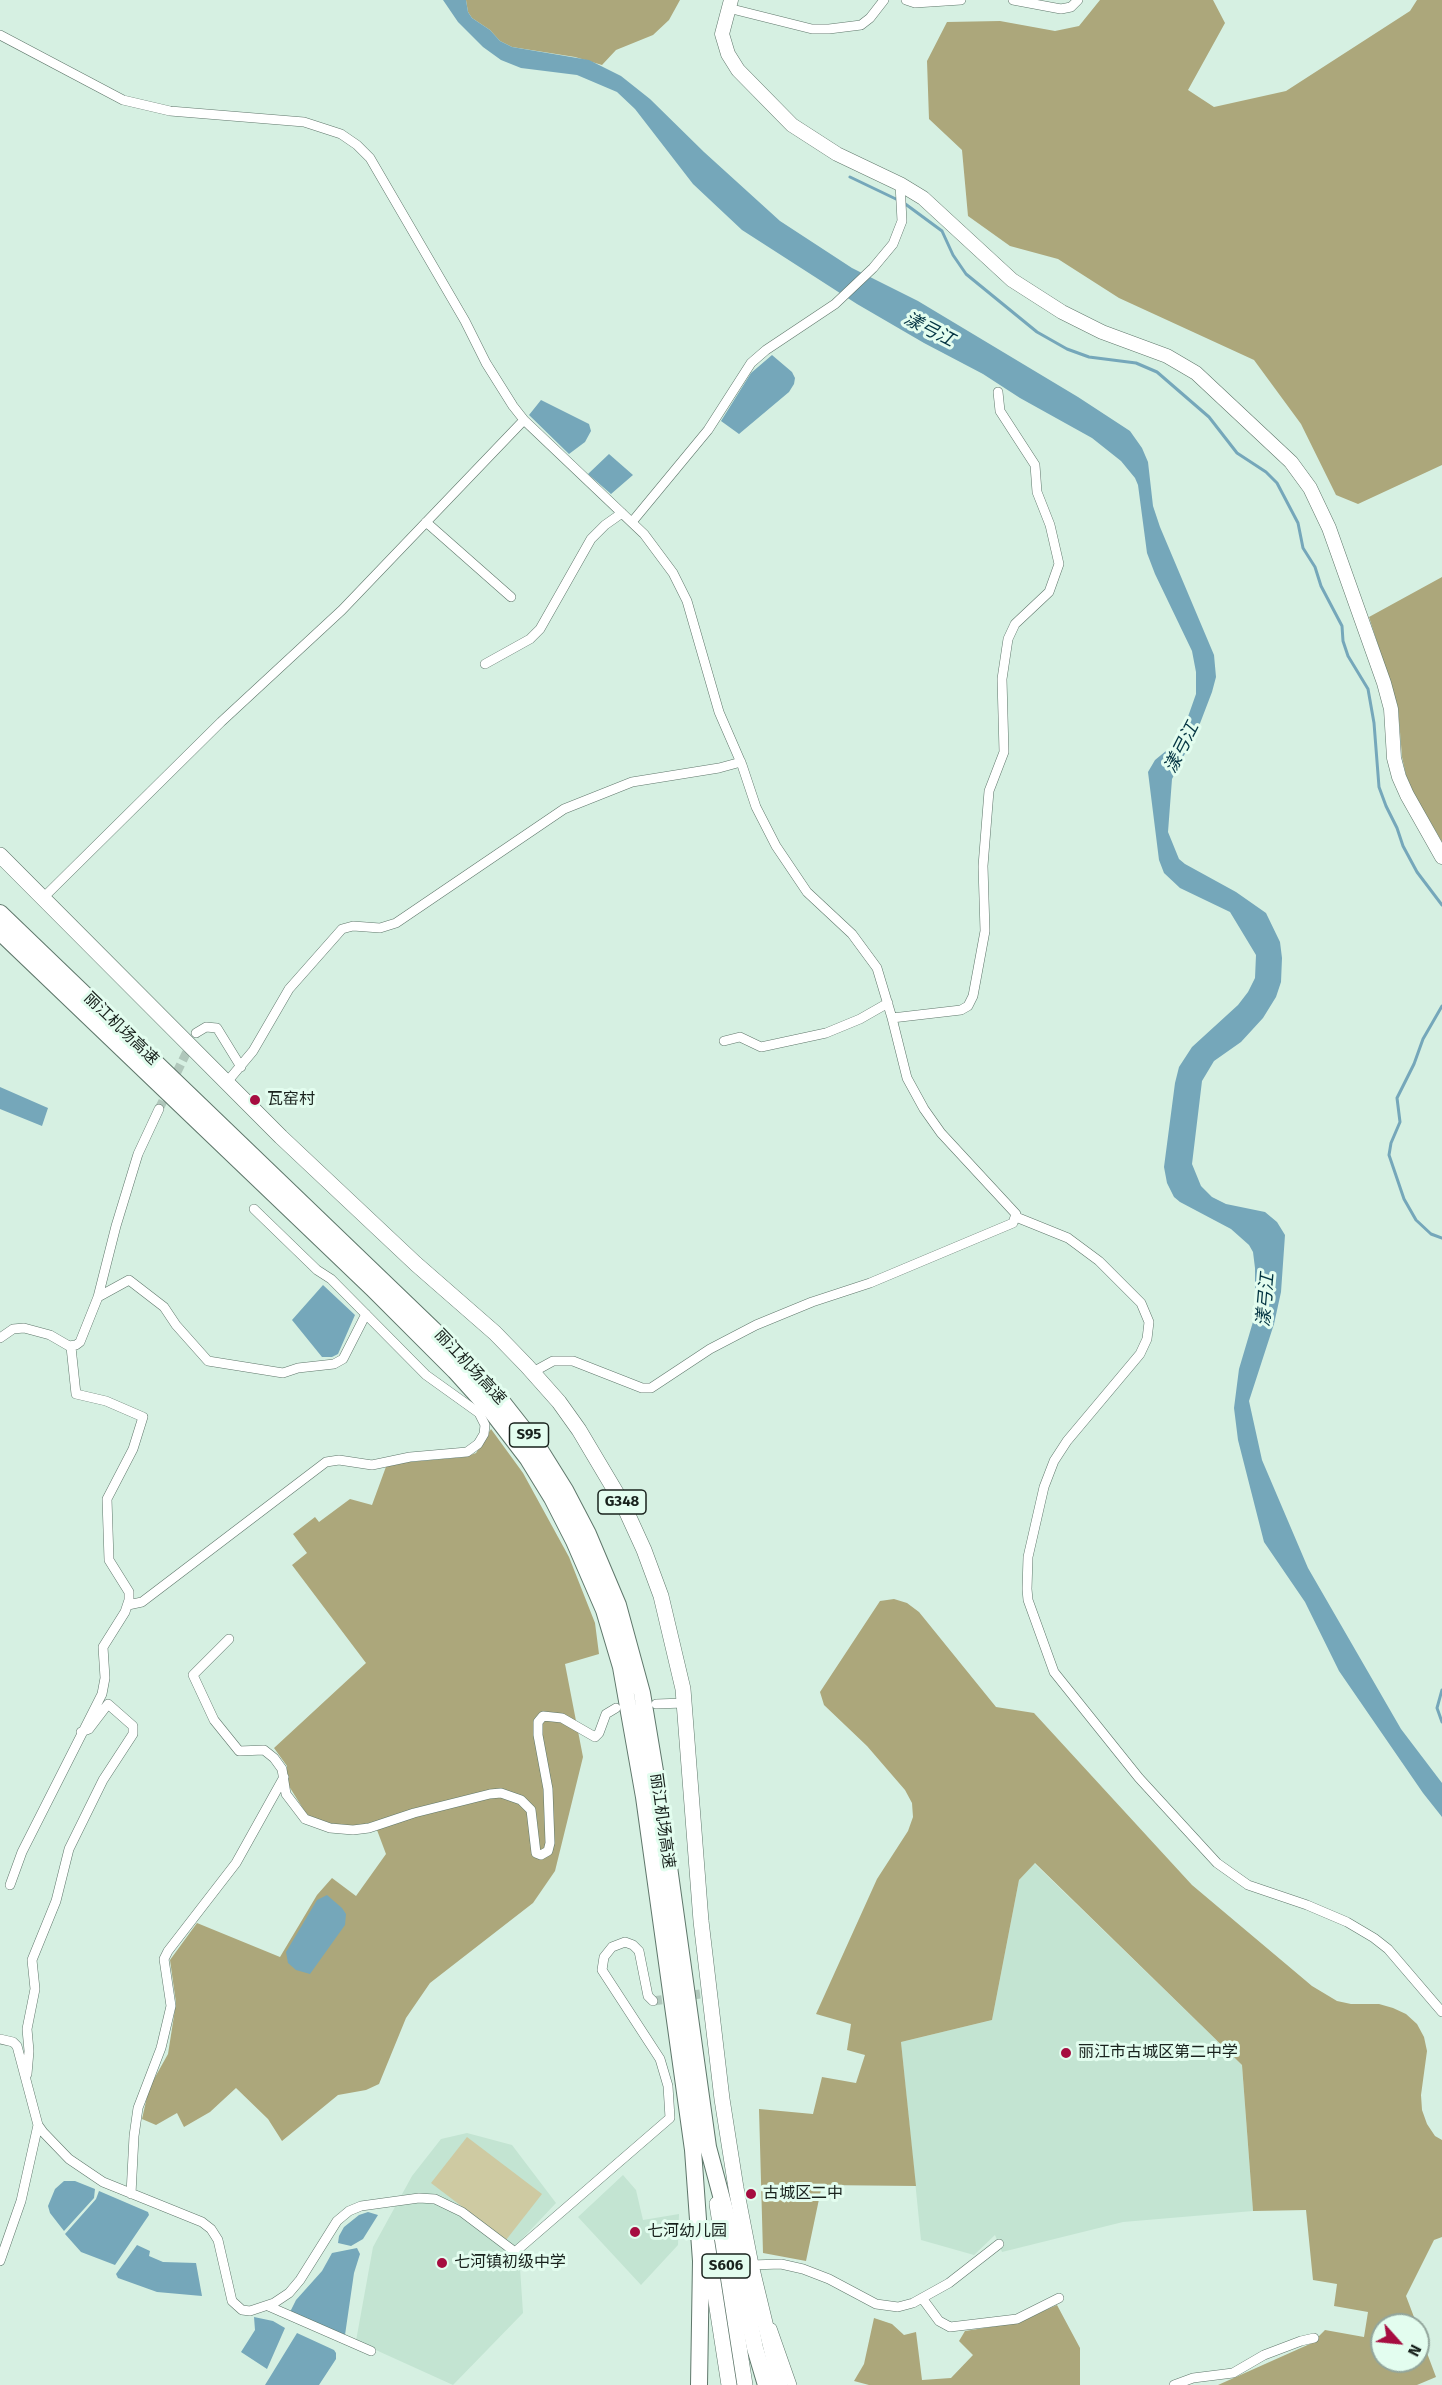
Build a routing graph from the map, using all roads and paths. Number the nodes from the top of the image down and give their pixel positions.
1 (884, 0) edge
2 (906, 0) edge
3 (961, 0) edge
4 (1012, 0) edge
5 (1078, 0) edge
6 (729, 4) edge
7 (0, 35) edge
8 (900, 184) junction
9 (998, 392) dead end
10 (524, 420) junction
11 (622, 513) junction
12 (426, 522) junction
13 (632, 522) junction
14 (511, 597) dead end
15 (485, 664) dead end
16 (741, 762) junction
17 (0, 855) edge
18 (1442, 857) edge
19 (43, 898) junction
20 (0, 913) edge
21 (0, 932) edge
22 (888, 1003) junction
23 (892, 1018) junction
24 (196, 1033) dead end
25 (724, 1041) dead end
26 (241, 1067) junction
27 (228, 1082) junction
28 (159, 1109) tunnel mouth
29 (254, 1209) dead end
30 (1016, 1217) junction
31 (98, 1297) junction
32 (366, 1314) junction
33 (0, 1338) edge
34 (71, 1347) junction
35 (533, 1372) junction
36 (128, 1605) junction
37 (229, 1639) dead end
38 (684, 1703) junction
39 (656, 1704) dead end
40 (616, 1708) dead end
41 (81, 1732) junction
42 (284, 1777) junction
43 (10, 1885) dead end
44 (653, 2001) dead end
45 (1442, 2012) edge
46 (0, 2039) edge
47 (25, 2077) junction
48 (38, 2126) junction
49 (701, 2149) junction
50 (131, 2194) junction
51 (999, 2244) dead end
52 (0, 2261) edge
53 (751, 2265) junction
54 (922, 2298) junction
55 (1059, 2298) dead end
56 (268, 2306) junction
57 (764, 2322) junction
58 (1314, 2338) dead end
59 (371, 2351) dead end
60 (699, 2385) edge
61 (729, 2385) edge
62 (745, 2385) edge
63 (766, 2385) edge
64 (780, 2385) edge
65 (792, 2385) edge
66 (1174, 2385) edge

1 - 6 street
2 - 3 street
4 - 5 street
6 - 8 main road
7 - 10 street
8 - 13 street
8 - 18 main road
9 - 23 street
10 - 11 street
10 - 12 street
11 - 13 street
11 - 15 street
12 - 14 street
12 - 19 street
13 - 16 street
16 - 22 street
16 - 26 street
17 - 19 highway, G348
19 - 27 highway, G348
20 - 49 highway, 丽江机场高速 / S95
21 - 49 highway, 丽江机场高速 / S95
22 - 23 street
22 - 25 street
23 - 30 street
24 - 26 street
26 - 27 street
27 - 35 highway, G348
28 - 31 street
29 - 32 street
30 - 35 street
30 - 45 street
31 - 32 street
31 - 34 street
32 - 36 street
33 - 34 street
34 - 36 street
35 - 38 highway, G348
36 - 41 street
37 - 42 street
38 - 39 street
38 - 53 highway, G348
40 - 42 street
41 - 43 street
41 - 47 street
42 - 50 street
44 - 56 street
46 - 47 street
47 - 48 street
48 - 50 street
48 - 52 street
49 - 60 highway
49 - 61 highway, S606
49 - 62 highway, S606
49 - 63 highway
50 - 56 street
51 - 54 street
53 - 54 street
53 - 57 highway, G348
54 - 55 street
56 - 59 street
57 - 64 highway, G348
57 - 65 street
58 - 66 street

